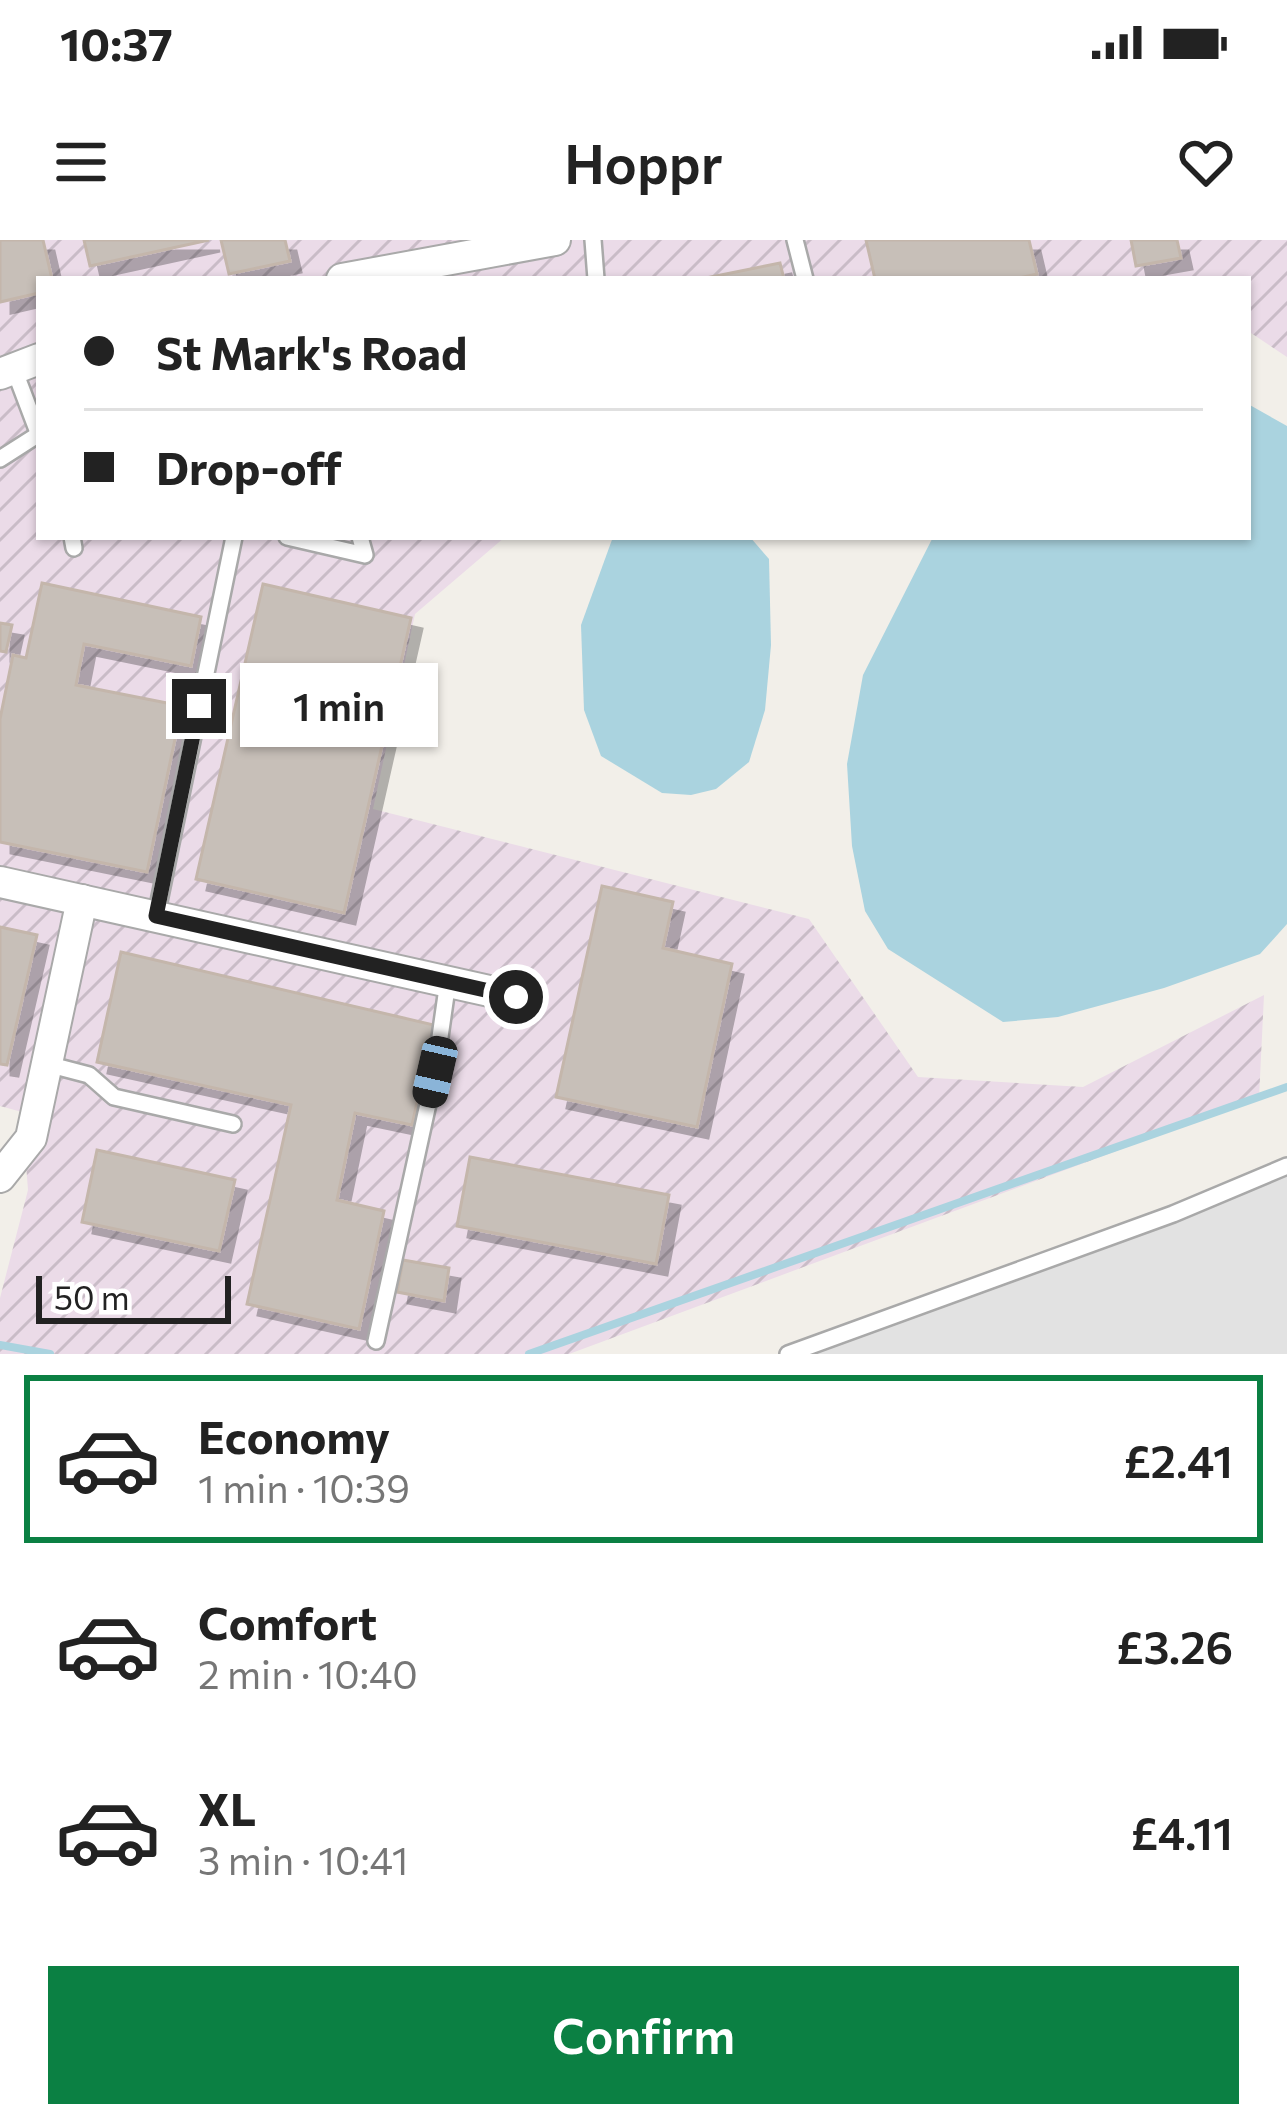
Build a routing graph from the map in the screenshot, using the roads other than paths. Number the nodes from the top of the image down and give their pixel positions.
1 (555, 240) edge
2 (593, 240) edge
3 (795, 240) edge
4 (358, 276) edge
5 (596, 276) edge
6 (804, 276) edge
7 (18, 368) edge
8 (36, 425) edge
9 (36, 436) edge
10 (0, 459) edge
11 (233, 540) edge
12 (300, 540) edge
13 (361, 540) edge
14 (0, 882) edge
15 (82, 900) junction
16 (156, 916) junction
17 (448, 981) junction
18 (516, 997) dead end
19 (47, 1064) junction
20 (233, 1124) dead end
21 (1287, 1166) edge
22 (0, 1177) edge
23 (376, 1341) dead end
24 (788, 1354) edge

1 - 4 street
2 - 5 lane
3 - 6 lane
7 - 8 lane
9 - 10 lane
11 - 16 lane
12 - 13 lane
14 - 15 street
15 - 16 street
15 - 19 street
16 - 17 street
17 - 18 street
17 - 23 lane
19 - 20 lane
19 - 22 street
21 - 24 lane

